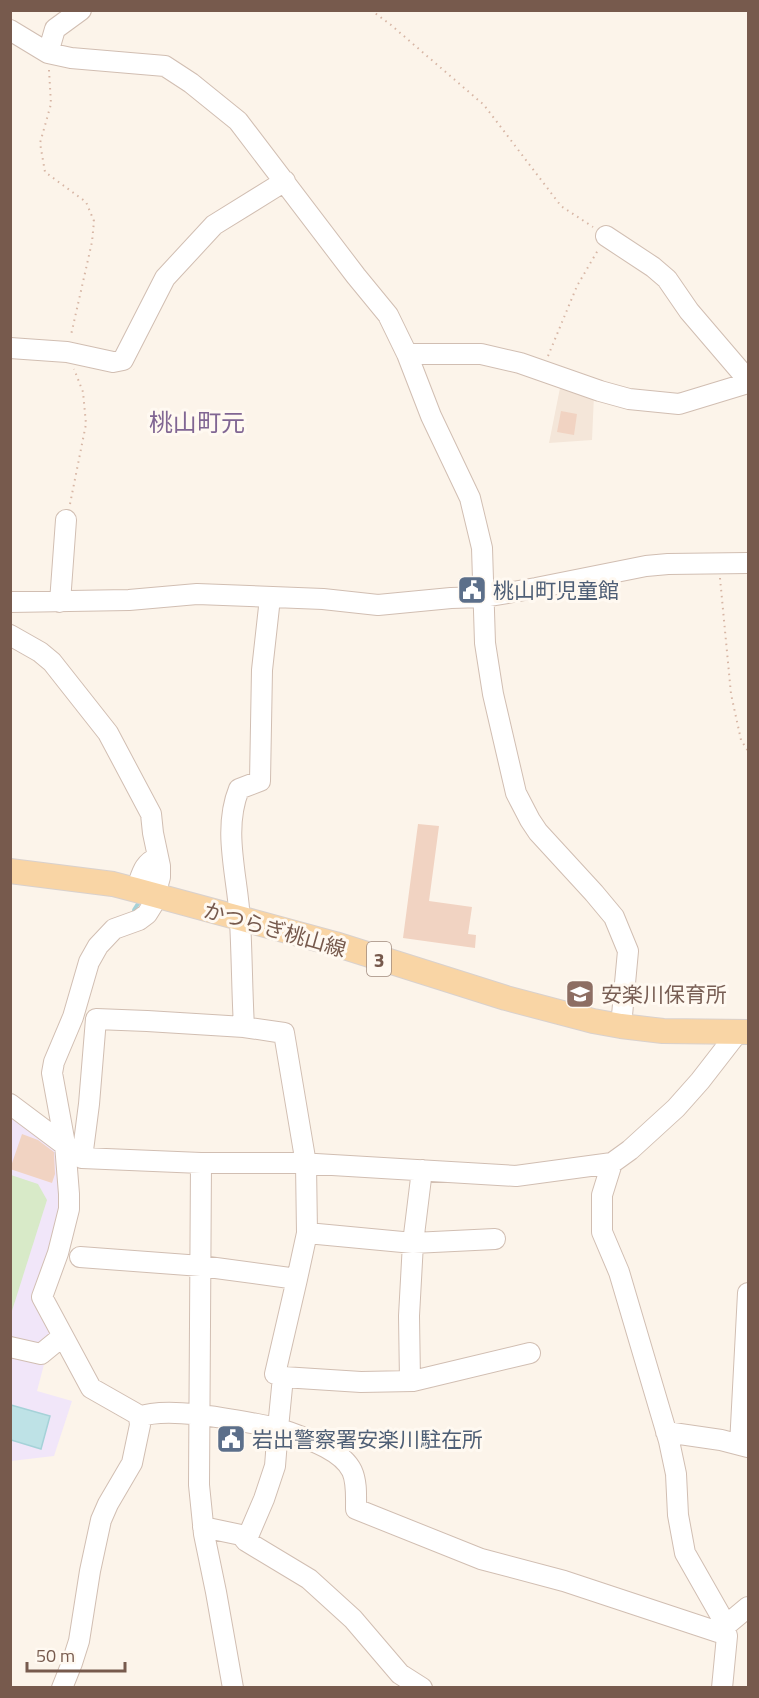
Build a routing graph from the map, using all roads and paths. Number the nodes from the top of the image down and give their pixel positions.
1 (81, 10) edge
2 (371, 10) edge
3 (10, 30) edge
4 (48, 53) junction
5 (285, 181) junction
6 (606, 236) junction
7 (10, 348) edge
8 (67, 352) junction
9 (407, 354) junction
10 (542, 370) junction
11 (748, 382) edge
12 (66, 520) joint
13 (719, 563) junction
14 (748, 563) edge
15 (484, 597) junction
16 (270, 598) junction
17 (10, 602) edge
18 (60, 602) junction
19 (10, 635) edge
20 (748, 751) edge
21 (10, 871) edge
22 (146, 892) junction
23 (240, 919) junction
24 (621, 1026) junction
25 (244, 1027) junction
26 (743, 1032) edge
27 (10, 1104) edge
28 (65, 1144) junction
29 (82, 1158) junction
30 (201, 1163) junction
31 (612, 1163) junction
32 (306, 1164) junction
33 (422, 1170) junction
34 (307, 1233) junction
35 (495, 1239) dead end
36 (413, 1243) junction
37 (80, 1257) dead end
38 (201, 1266) junction
39 (297, 1279) junction
40 (748, 1293) edge
41 (63, 1336) junction
42 (10, 1347) edge
43 (530, 1353) dead end
44 (283, 1377) junction
45 (410, 1381) junction
46 (200, 1415) junction
47 (139, 1417) junction
48 (278, 1428) junction
49 (666, 1432) junction
50 (744, 1446) edge
51 (204, 1527) junction
52 (246, 1541) junction
53 (748, 1607) edge
54 (725, 1626) junction
55 (62, 1688) edge
56 (233, 1688) edge
57 (422, 1688) edge
58 (722, 1688) edge

1 - 4 street
2 - 6 path
3 - 4 street
4 - 5 street
4 - 8 path
5 - 8 street
5 - 9 street
6 - 10 path
6 - 11 street
7 - 8 street
8 - 12 path
9 - 10 street
9 - 15 street
10 - 11 street
12 - 18 street
13 - 14 street
13 - 15 street
13 - 20 path
15 - 16 street
15 - 24 street
16 - 18 street
16 - 23 street
17 - 18 street
19 - 22 street
21 - 22 main road, かつらぎ桃山線 / 3
22 - 23 main road, かつらぎ桃山線 / 3
22 - 28 street
23 - 24 main road, かつらぎ桃山線 / 3
23 - 25 street
24 - 26 main road, かつらぎ桃山線 / 3
25 - 29 street
25 - 32 street
26 - 31 street
27 - 28 street
28 - 29 street
28 - 41 street
29 - 30 street
30 - 32 street
30 - 38 street
31 - 33 street
31 - 49 street
32 - 33 street
32 - 34 street
33 - 36 street
34 - 36 street
34 - 39 street
35 - 36 street
36 - 45 street
37 - 38 street
38 - 39 street
38 - 46 street
39 - 44 street
40 - 50 street
41 - 42 street
41 - 47 street
43 - 45 street
44 - 45 street
44 - 48 street
46 - 47 street
46 - 48 street
46 - 51 street
47 - 55 street
48 - 52 street
48 - 54 street
49 - 50 street
49 - 54 street
51 - 52 street
51 - 56 street
52 - 57 street
53 - 54 street
54 - 58 street

